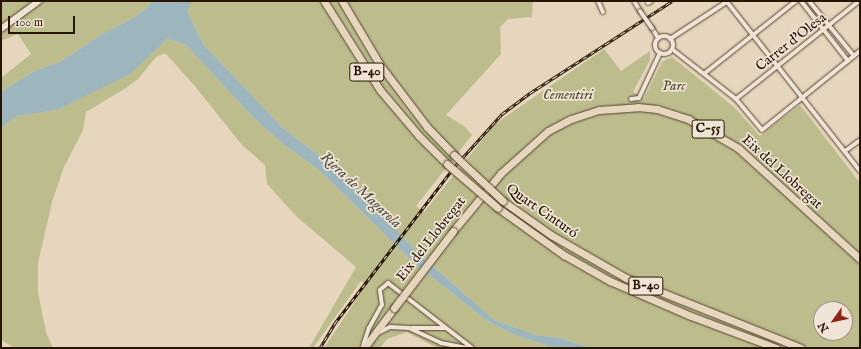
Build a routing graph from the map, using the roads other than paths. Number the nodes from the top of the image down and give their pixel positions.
1 (39, 1) edge
2 (324, 1) edge
3 (342, 1) edge
4 (598, 1) edge
5 (634, 1) edge
6 (795, 1) edge
7 (801, 1) edge
8 (809, 1) edge
9 (859, 1) edge
10 (727, 2) edge
11 (603, 12) dead end
12 (829, 26) junction
13 (1, 29) edge
14 (823, 30) junction
15 (754, 36) junction
16 (658, 38) junction
17 (670, 38) junction
18 (672, 49) junction
19 (860, 51) edge
20 (660, 53) junction
21 (854, 56) junction
22 (848, 61) junction
23 (778, 66) junction
24 (705, 73) junction
25 (802, 97) junction
26 (631, 99) dead end
27 (736, 99) junction
28 (860, 140) edge
29 (524, 151) junction
30 (845, 151) junction
31 (860, 171) edge
32 (860, 259) edge
33 (860, 263) edge
34 (386, 319) junction
35 (390, 327) junction
36 (369, 328) junction
37 (409, 328) junction
38 (445, 328) junction
39 (373, 335) junction
40 (363, 348) edge
41 (466, 348) edge
42 (472, 348) edge
43 (776, 348) edge
44 (801, 348) edge

1 - 13 street
2 - 43 highway, Quart Cinturó / B-40, bridge
3 - 44 highway, Quart Cinturó / B-40, bridge
4 - 11 street
5 - 16 street, bridge
6 - 15 street
7 - 14 street
8 - 12 street
9 - 12 street, Carrer d'Olesa
10 - 15 street
10 - 17 street
12 - 14 street, Carrer d'Olesa
12 - 21 street
14 - 22 street
14 - 23 street, Carrer d'Olesa
15 - 23 street
15 - 24 street
16 - 17 street
16 - 20 street
17 - 18 street
18 - 20 street
18 - 24 street
19 - 21 street
20 - 26 street
21 - 22 street
22 - 25 street
23 - 25 street
23 - 27 street, Carrer d'Olesa
24 - 27 street
25 - 27 street
25 - 30 street
28 - 30 street
29 - 32 highway, Eix del Llobregat / C-55
29 - 33 highway, Eix del Llobregat / C-55
29 - 34 highway, Eix del Llobregat / C-55, bridge
30 - 31 street
34 - 35 street
34 - 36 street
34 - 39 highway, Eix del Llobregat / C-55
35 - 37 street
35 - 39 street
36 - 38 street
36 - 40 street
37 - 38 street
37 - 41 street
38 - 42 street
39 - 40 highway, Eix del Llobregat / C-55

